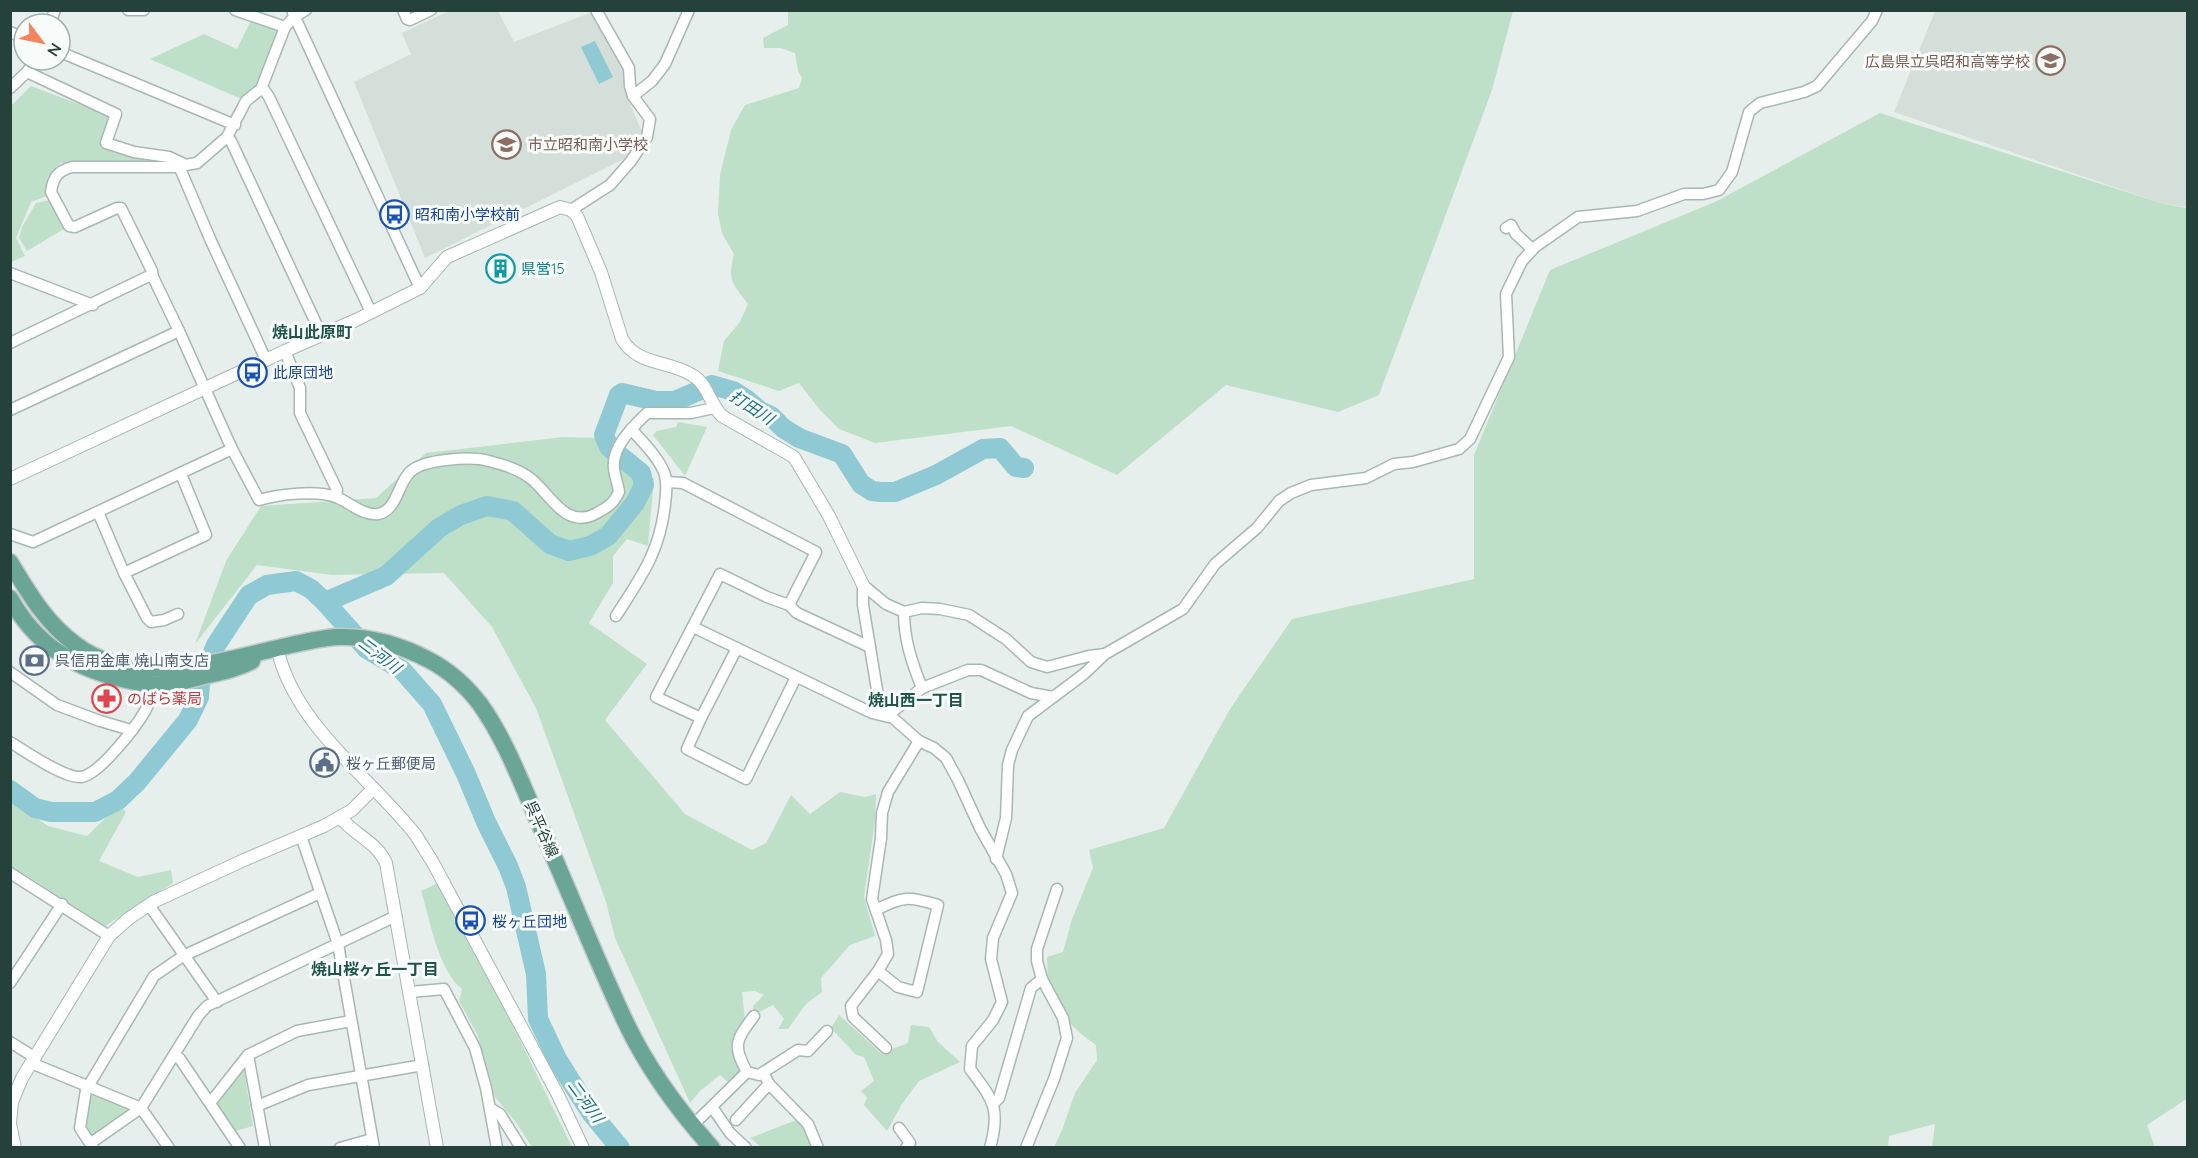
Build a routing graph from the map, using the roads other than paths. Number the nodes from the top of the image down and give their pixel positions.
1 (128, 10) edge
2 (144, 10) edge
3 (235, 10) edge
4 (306, 10) edge
5 (403, 10) edge
6 (431, 10) edge
7 (596, 10) edge
8 (689, 10) edge
9 (1877, 10) edge
10 (294, 14) edge
11 (285, 27) junction
12 (72, 57) edge
13 (27, 72) joint
14 (10, 88) edge
15 (261, 89) junction
16 (633, 96) junction
17 (235, 125) junction
18 (227, 137) junction
19 (182, 166) junction
20 (571, 210) junction
21 (1506, 228) dead end
22 (1532, 249) junction
23 (10, 273) edge
24 (153, 277) junction
25 (420, 288) junction
26 (93, 305) junction
27 (371, 312) junction
28 (179, 331) junction
29 (321, 334) junction
30 (10, 343) edge
31 (285, 351) junction
32 (266, 360) junction
33 (205, 389) junction
34 (714, 408) junction
35 (10, 410) edge
36 (630, 429) junction
37 (232, 449) junction
38 (181, 474) junction
39 (10, 479) edge
40 (667, 482) junction
41 (336, 497) junction
42 (98, 512) junction
43 (10, 534) edge
44 (10, 562) edge
45 (124, 573) junction
46 (863, 585) junction
47 (10, 598) edge
48 (789, 605) junction
49 (904, 612) junction
50 (178, 614) dead end
51 (616, 616) dead end
52 (693, 627) junction
53 (870, 647) junction
54 (277, 648) junction
55 (737, 648) junction
56 (1105, 654) junction
57 (10, 672) edge
58 (796, 677) junction
59 (166, 679) junction
60 (922, 688) junction
61 (1053, 697) junction
62 (884, 715) junction
63 (701, 718) junction
64 (131, 730) junction
65 (919, 741) junction
66 (10, 742) edge
67 (373, 789) junction
68 (340, 817) junction
69 (301, 836) junction
70 (996, 859) junction
71 (11, 873) edge
72 (1057, 889) dead end
73 (320, 892) junction
74 (62, 904) junction
75 (149, 905) junction
76 (876, 910) junction
77 (396, 916) junction
78 (109, 936) junction
79 (338, 944) junction
80 (183, 956) junction
81 (878, 971) junction
82 (1042, 979) junction
83 (10, 983) edge
84 (410, 992) junction
85 (217, 1002) junction
86 (754, 1016) dead end
87 (351, 1021) junction
88 (827, 1031) dead end
89 (10, 1042) edge
90 (886, 1047) dead end
91 (174, 1055) junction
92 (248, 1055) junction
93 (32, 1060) junction
94 (423, 1065) junction
95 (747, 1072) junction
96 (763, 1073) junction
97 (361, 1076) junction
98 (769, 1084) junction
99 (88, 1086) junction
100 (210, 1103) junction
101 (993, 1103) junction
102 (257, 1106) junction
103 (712, 1107) junction
104 (141, 1108) junction
105 (490, 1108) junction
106 (736, 1120) dead end
107 (692, 1126) junction
108 (898, 1128) dead end
109 (12, 1134) edge
110 (373, 1143) edge
111 (92, 1145) edge
112 (169, 1148) edge
113 (240, 1148) edge
114 (265, 1148) edge
115 (340, 1148) edge
116 (437, 1148) edge
117 (497, 1148) edge
118 (521, 1148) edge
119 (583, 1148) edge
120 (712, 1148) edge
121 (746, 1148) edge
122 (818, 1148) edge
123 (906, 1148) edge
124 (990, 1148) edge
125 (1026, 1148) edge

1 - 2 street
3 - 11 street
4 - 10 street
5 - 6 street
7 - 16 street
8 - 16 street
9 - 22 street
10 - 11 street
10 - 25 street
11 - 15 street
12 - 17 street
13 - 14 street
13 - 19 street
15 - 17 street
15 - 27 street
16 - 20 street
17 - 18 street
18 - 19 street
18 - 29 street
19 - 24 street
19 - 32 street
20 - 25 street
20 - 34 street
21 - 22 street
22 - 56 street
23 - 26 street
24 - 26 street
24 - 28 street
25 - 27 street
26 - 30 street
27 - 29 street
28 - 33 street
28 - 35 street
29 - 31 street
31 - 32 street
31 - 41 street
32 - 33 street
33 - 37 street
33 - 39 street
34 - 36 street
34 - 46 street
36 - 40 street
36 - 41 street
37 - 38 street
37 - 41 street
38 - 42 street
38 - 45 street
40 - 48 street
40 - 51 street
42 - 43 street
42 - 45 street
44 - 59 main road, 呉平谷線
45 - 50 street
46 - 49 street
46 - 53 street
47 - 59 main road, 呉平谷線
48 - 52 street
48 - 53 street
49 - 56 street
49 - 60 street
52 - 55 street
52 - 63 street
53 - 62 street
54 - 59 main road, 呉平谷線
54 - 67 street
54 - 107 main road, 呉平谷線
55 - 58 street
55 - 63 street
56 - 61 street
57 - 64 street
58 - 62 street
58 - 63 street
59 - 64 street
60 - 61 street
60 - 62 street
61 - 70 street
62 - 65 street
64 - 66 street
65 - 70 street
65 - 76 street
67 - 68 street
67 - 119 street
68 - 69 street
68 - 77 street
69 - 73 street
69 - 75 street
70 - 101 street
71 - 74 street
72 - 82 street
73 - 79 street
73 - 80 street
74 - 78 street
74 - 83 street
75 - 78 street
75 - 80 street
76 - 81 street
76 - 81 street
77 - 79 street
77 - 84 street
78 - 93 street
79 - 85 street
79 - 87 street
80 - 85 street
80 - 99 street
81 - 90 street
82 - 101 street
82 - 125 street
84 - 94 street
84 - 105 street
85 - 91 street
86 - 95 street
87 - 92 street
87 - 97 street
88 - 96 street
89 - 93 street
91 - 100 street
91 - 104 street
92 - 100 street
92 - 102 street
93 - 99 street
93 - 109 street
94 - 97 street
94 - 116 street
95 - 96 street
95 - 103 street
96 - 98 street
97 - 102 street
97 - 110 street
98 - 106 street
98 - 122 street
99 - 104 street
99 - 111 street
100 - 113 street
101 - 124 street
102 - 114 street
103 - 107 street
103 - 121 street
104 - 111 street
104 - 112 street
105 - 117 street
105 - 118 street
107 - 120 main road, 呉平谷線
108 - 123 street
110 - 115 street

